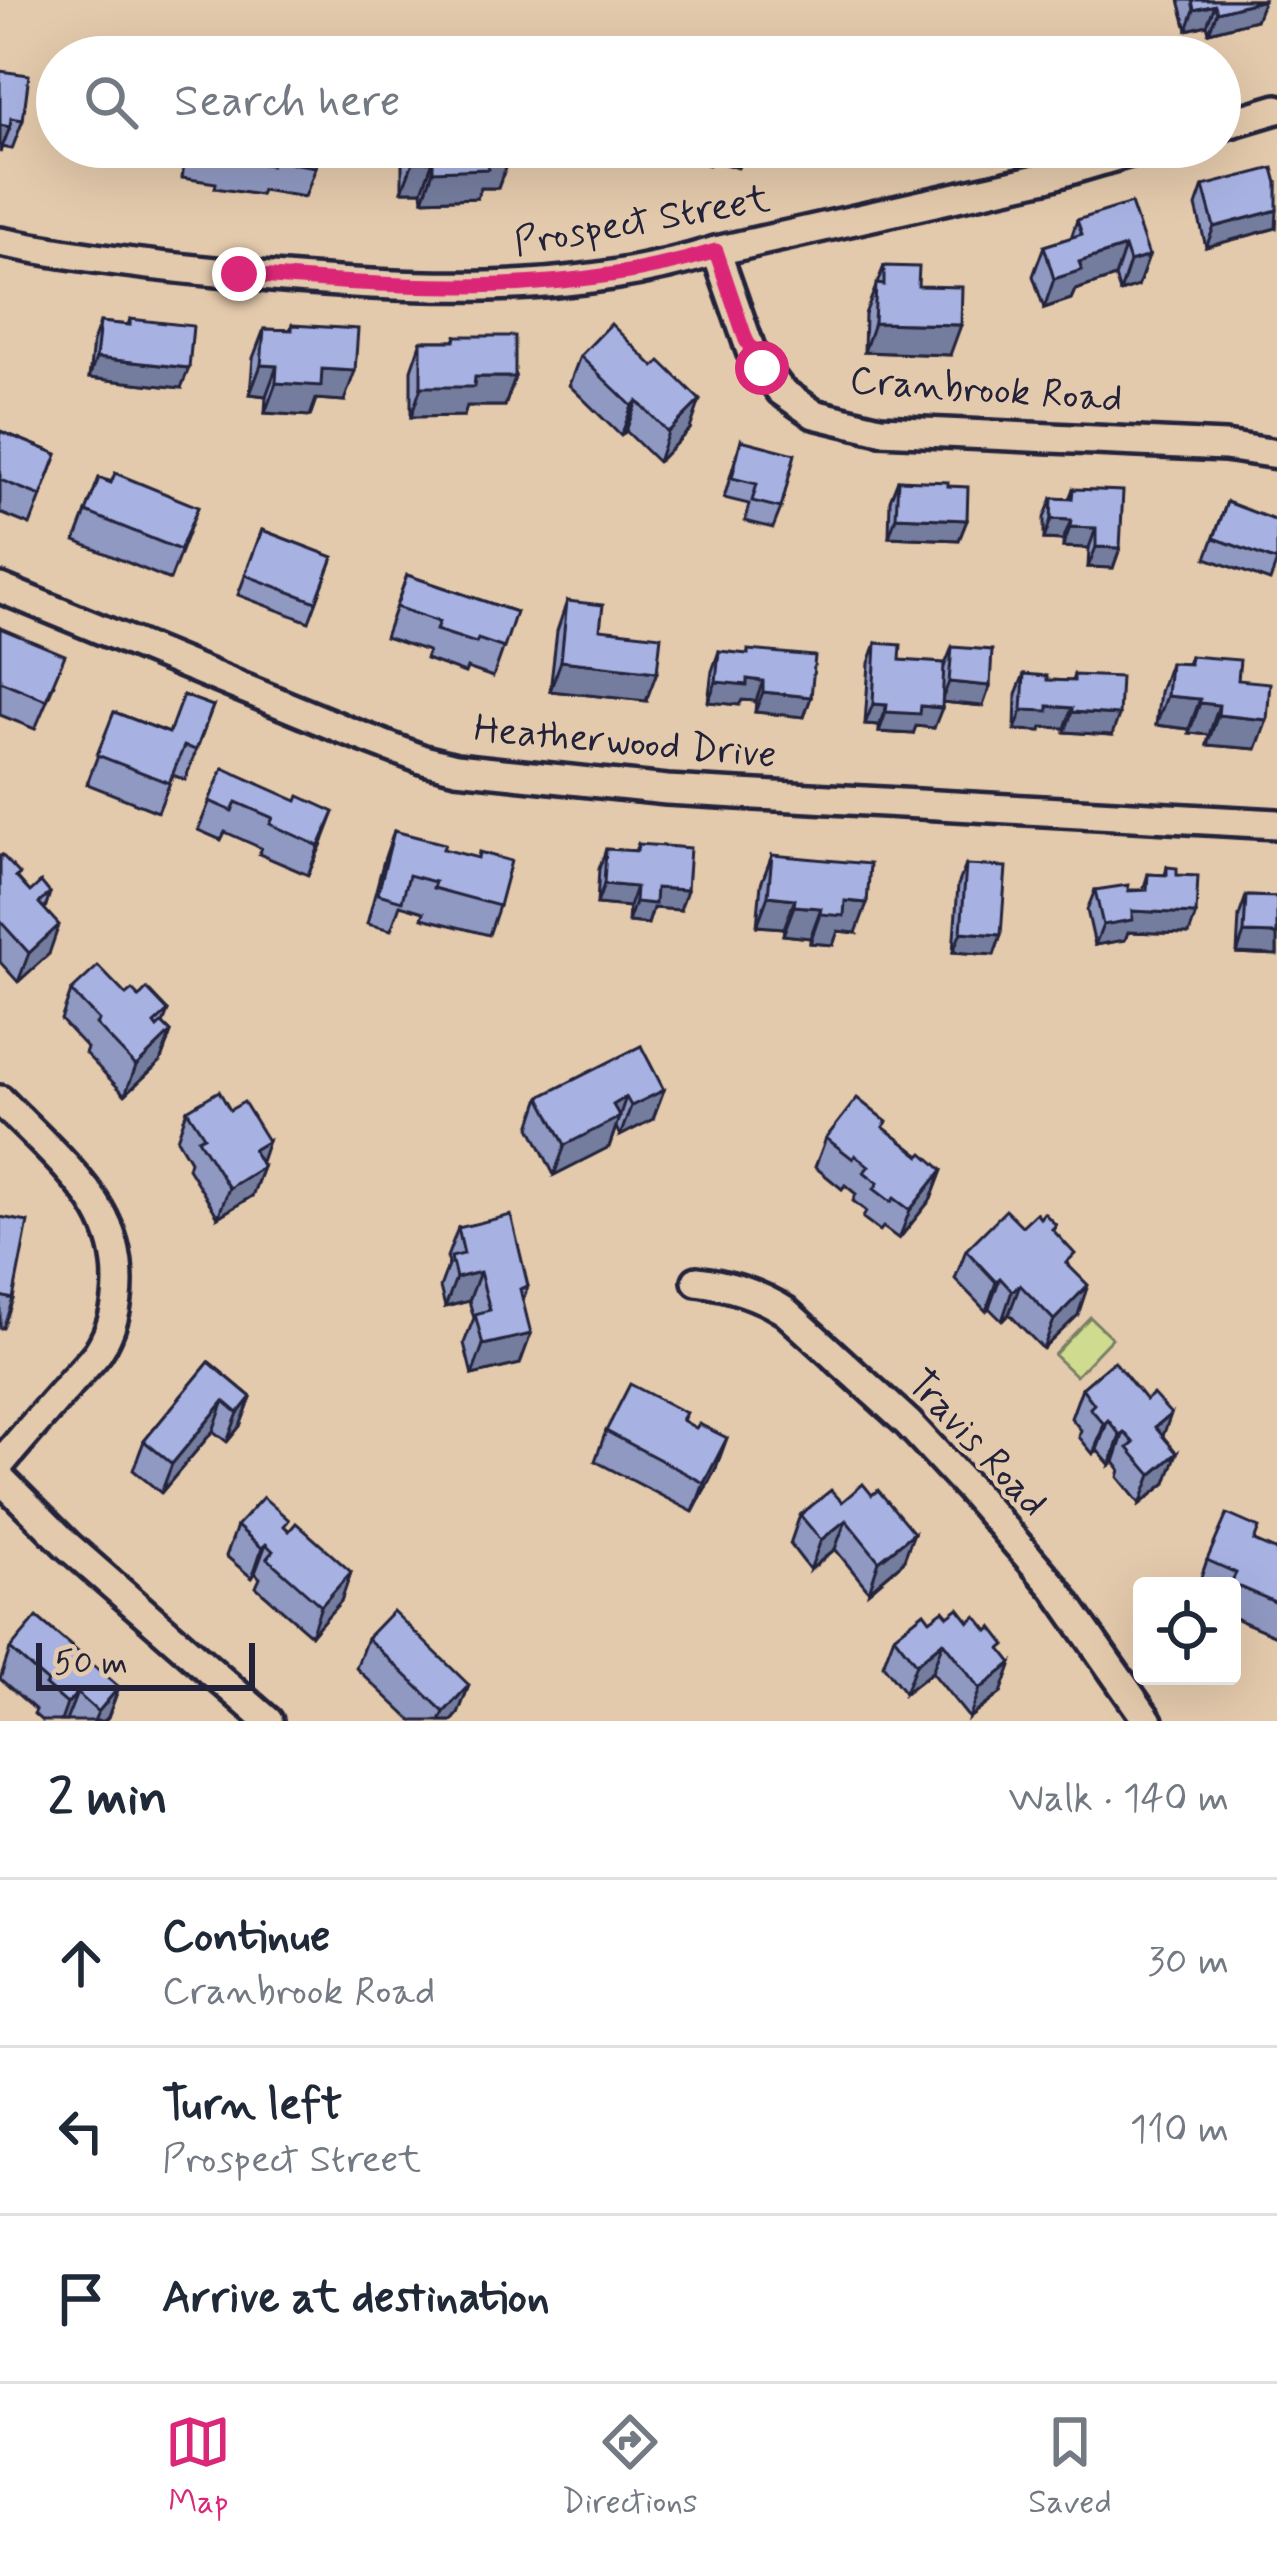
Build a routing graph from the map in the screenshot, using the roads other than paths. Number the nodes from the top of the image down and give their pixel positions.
1 (1277, 109) edge
2 (1241, 120) edge
3 (1076, 168) edge
4 (0, 242) edge
5 (716, 251) junction
6 (1277, 454) edge
7 (0, 589) edge
8 (1277, 824) edge
9 (0, 1100) edge
10 (697, 1282) dead end
11 (0, 1464) edge
12 (0, 1478) edge
13 (268, 1721) edge
14 (1148, 1721) edge

1 - 2 street
3 - 5 street, Prospect Street
4 - 5 street, Prospect Street
5 - 6 street, Cranbrook Road
7 - 8 street, Heatherwood Drive
9 - 11 street
10 - 14 street, Travis Road
12 - 13 street

